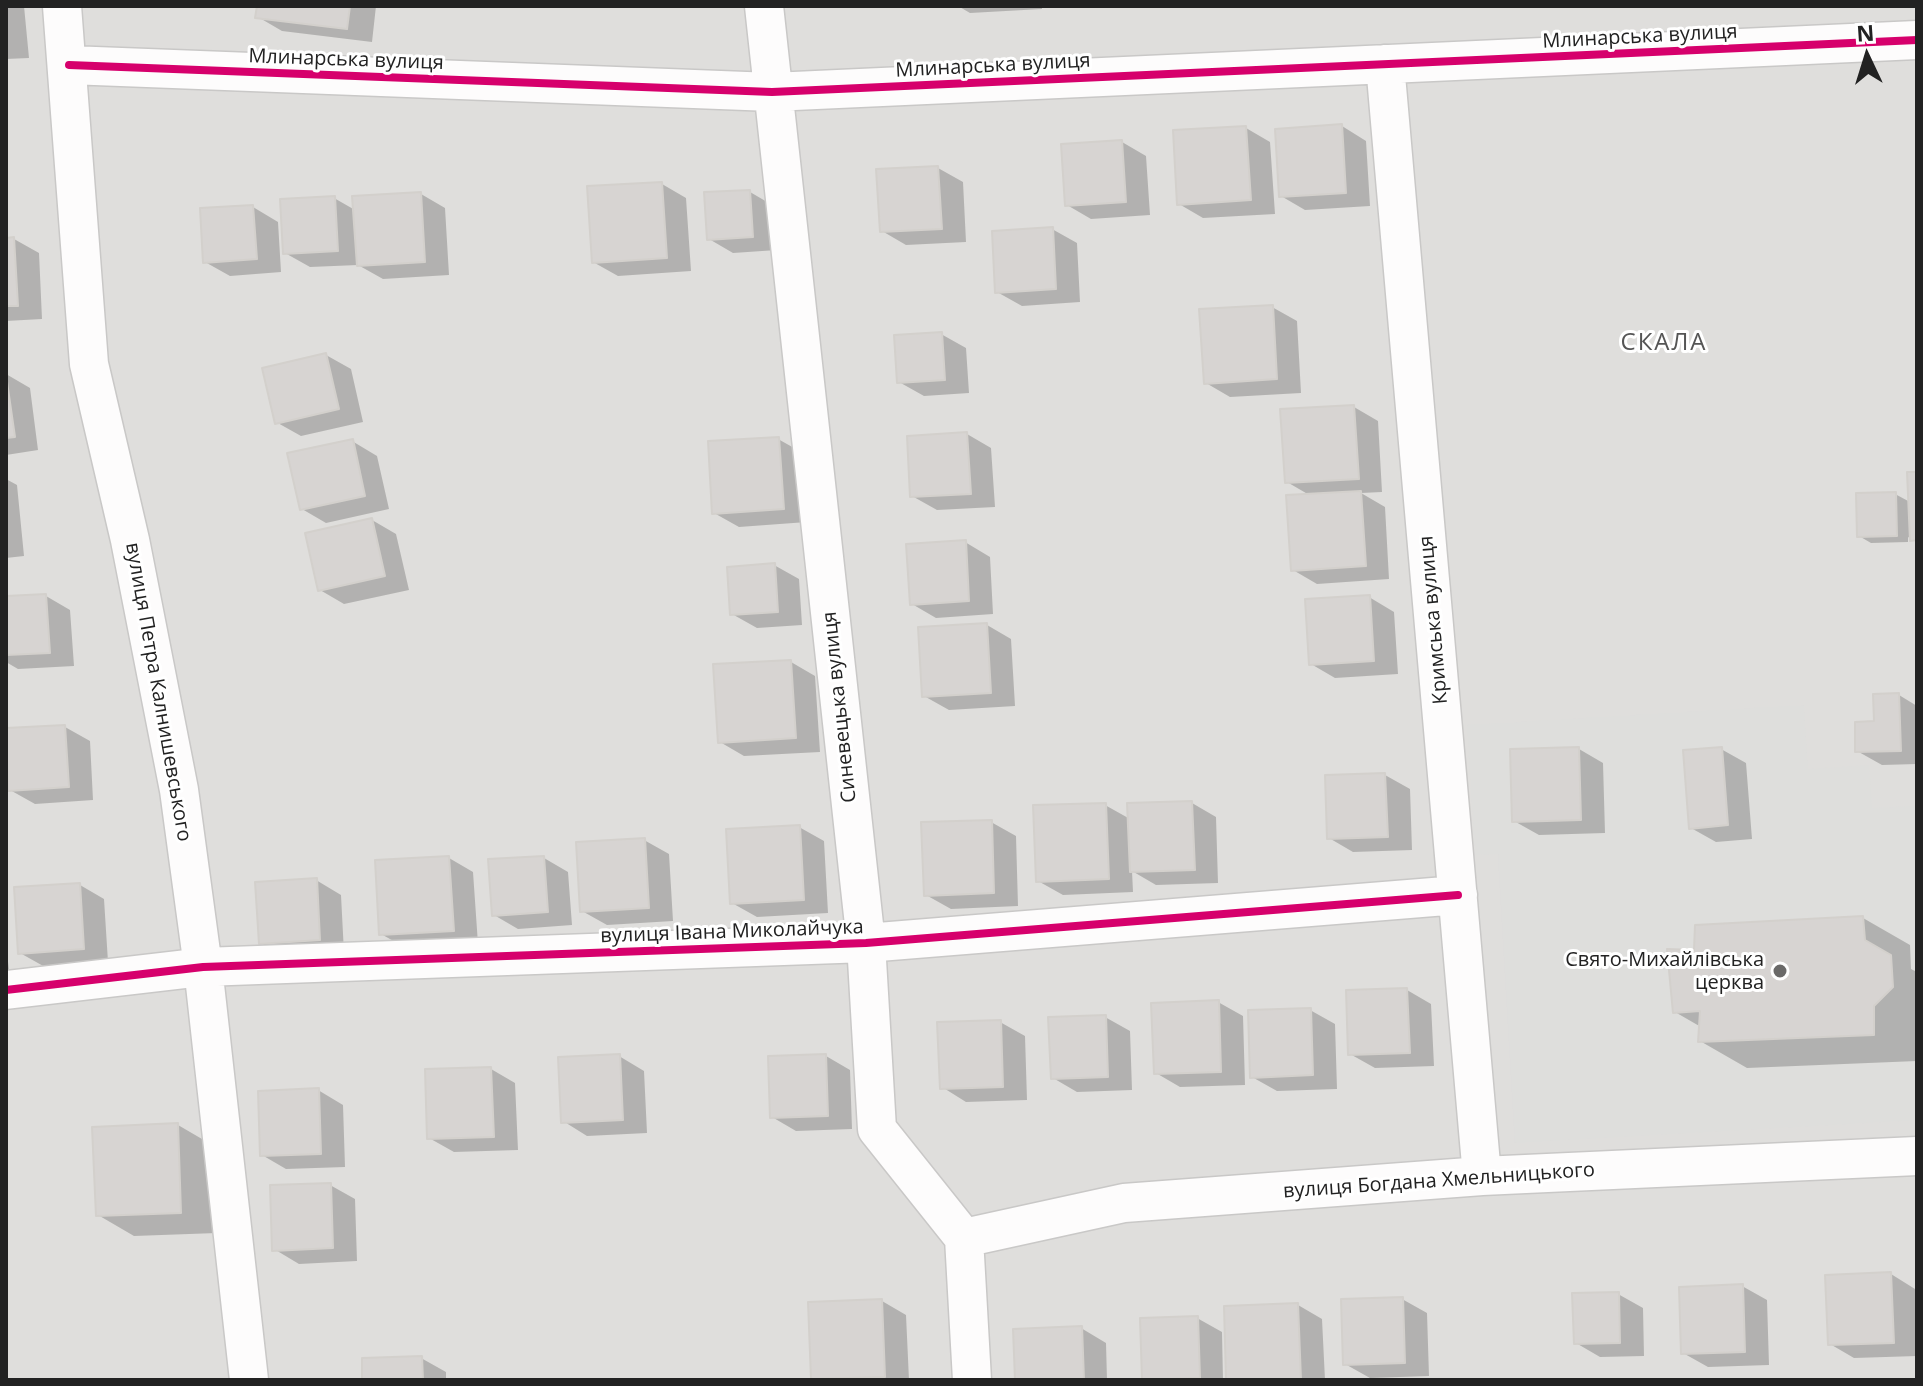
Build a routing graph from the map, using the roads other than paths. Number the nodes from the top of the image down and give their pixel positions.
1 (62, 6) edge
2 (764, 6) edge
3 (1917, 40) edge
4 (1385, 64) junction
5 (69, 65) junction
6 (772, 92) junction
7 (1458, 895) junction
8 (866, 943) junction
9 (203, 967) junction
10 (6, 990) edge
11 (1917, 1156) edge
12 (1482, 1176) junction
13 (964, 1238) junction
14 (249, 1380) edge
15 (972, 1380) edge

1 - 5 street, вулиця Петра Калнишевського
2 - 6 street, Синевецька вулиця
3 - 4 street, Млинарська вулиця
4 - 6 street, Млинарська вулиця
4 - 7 street, Кримська вулиця
5 - 6 street, Млинарська вулиця
5 - 9 street, вулиця Петра Калнишевського
6 - 8 street, Синевецька вулиця
7 - 8 street, вулиця Івана Миколайчука
7 - 12 street, Кримська вулиця
8 - 9 street, вулиця Івана Миколайчука
8 - 13 street, Синевецька вулиця
9 - 10 street, вулиця Івана Миколайчука
9 - 14 street, вулиця Петра Калнишевського
11 - 12 street, вулиця Богдана Хмельницького
12 - 13 street, вулиця Богдана Хмельницького
13 - 15 street

